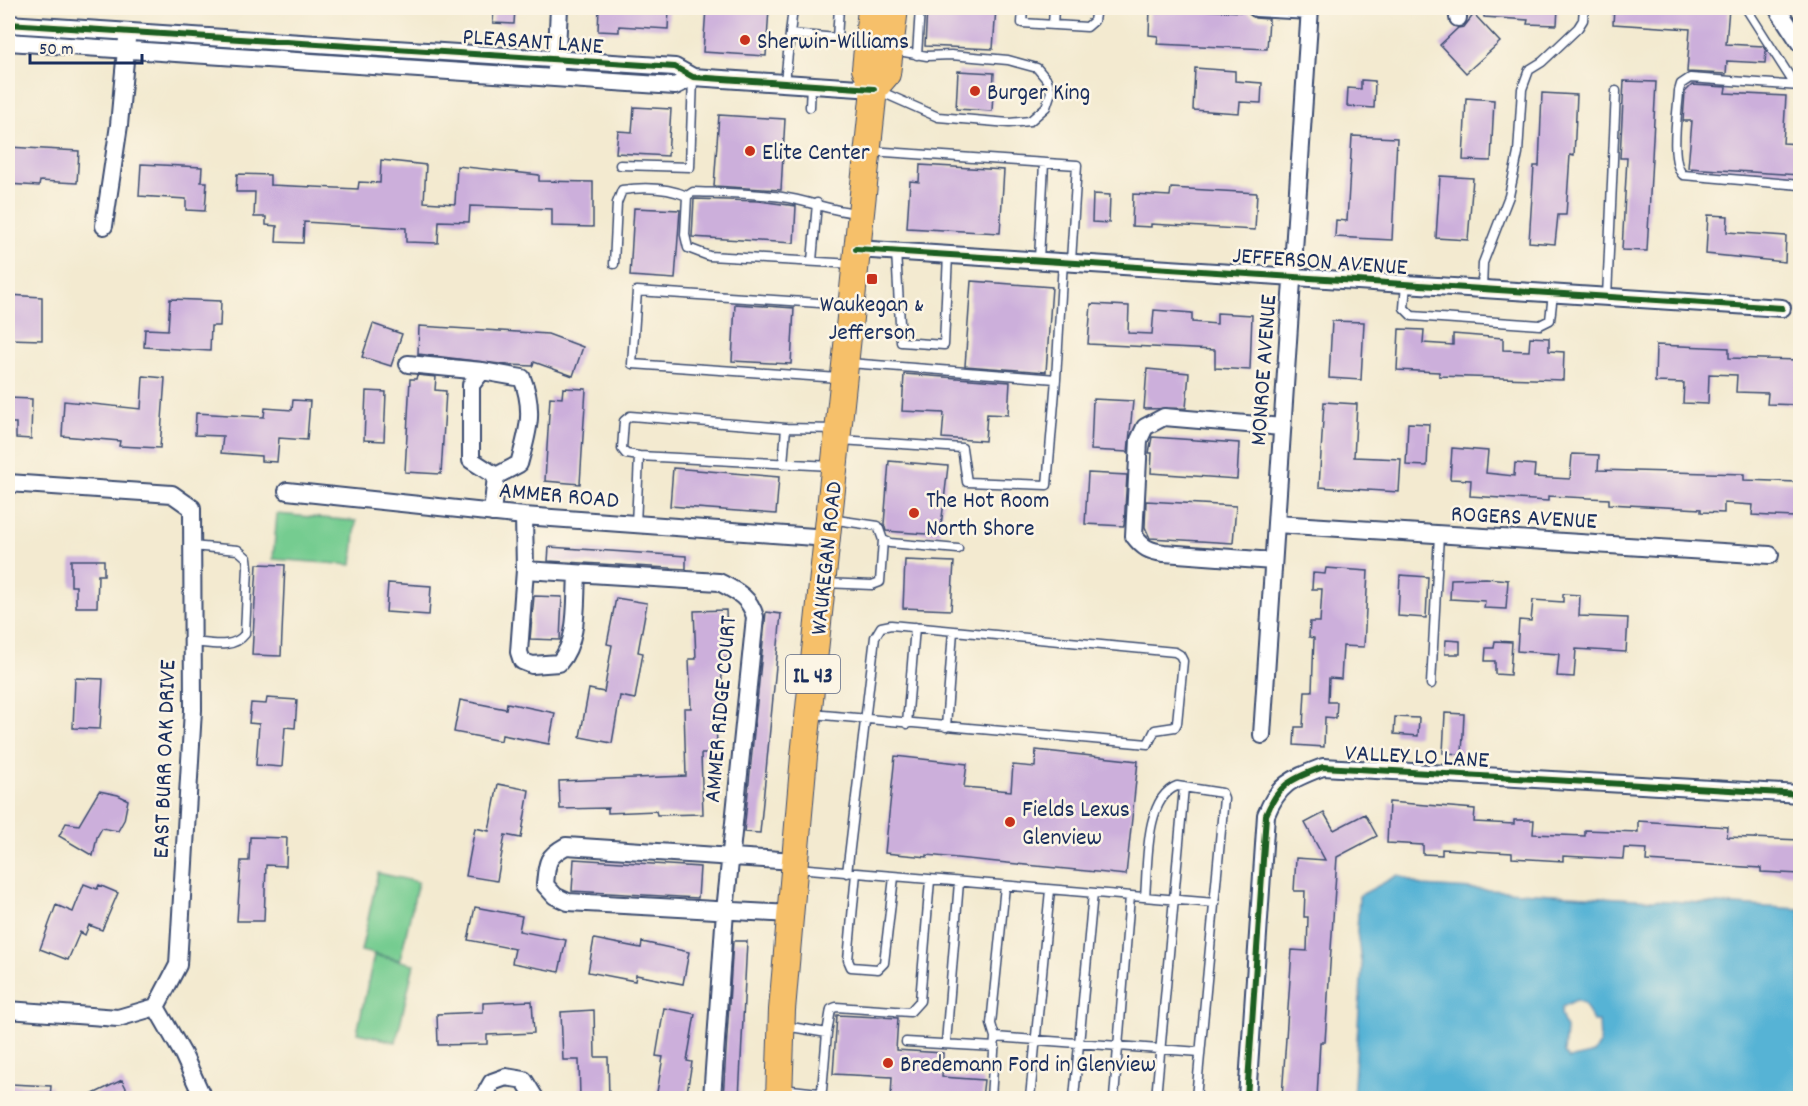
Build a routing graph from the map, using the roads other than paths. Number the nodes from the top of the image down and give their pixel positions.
1 (559, 8) edge
2 (793, 8) edge
3 (839, 8) edge
4 (871, 8) edge
5 (895, 8) edge
6 (920, 8) edge
7 (1023, 8) edge
8 (1054, 8) edge
9 (1096, 8) edge
10 (1256, 8) edge
11 (1584, 8) edge
12 (1746, 8) edge
13 (1777, 8) edge
14 (1310, 9) edge
15 (8, 24) edge
16 (1053, 25) junction
17 (127, 32) junction
18 (790, 34) junction
19 (185, 36) junction
20 (8, 42) edge
21 (1800, 43) edge
22 (890, 49) junction
23 (126, 50) junction
24 (184, 54) junction
25 (916, 55) junction
26 (556, 59) junction
27 (693, 77) junction
28 (555, 78) junction
29 (785, 82) junction
30 (811, 84) junction
31 (1798, 86) edge
32 (874, 89) junction
33 (1616, 91) dead end
34 (810, 107) dead end
35 (867, 151) junction
36 (1044, 163) junction
37 (620, 165) dead end
38 (1800, 184) edge
39 (687, 196) junction
40 (816, 203) junction
41 (860, 213) junction
42 (104, 226) dead end
43 (896, 251) junction
44 (948, 254) junction
45 (855, 257) junction
46 (1039, 259) junction
47 (812, 261) junction
48 (1067, 261) junction
49 (614, 264) dead end
50 (1292, 276) junction
51 (1406, 284) junction
52 (1482, 289) junction
53 (1553, 294) junction
54 (1607, 297) junction
55 (850, 305) junction
56 (1782, 308) dead end
57 (408, 364) dead end
58 (844, 370) junction
59 (482, 371) junction
60 (1056, 379) junction
61 (1282, 427) junction
62 (786, 428) junction
63 (838, 434) junction
64 (639, 456) junction
65 (783, 464) junction
66 (835, 466) junction
67 (496, 476) junction
68 (8, 483) edge
69 (287, 491) dead end
70 (492, 513) junction
71 (524, 516) junction
72 (1276, 524) junction
73 (636, 525) junction
74 (829, 529) junction
75 (1439, 535) junction
76 (883, 540) junction
77 (191, 546) junction
78 (958, 549) dead end
79 (1770, 555) dead end
80 (1273, 561) junction
81 (525, 570) junction
82 (577, 575) junction
83 (823, 583) junction
84 (915, 627) junction
85 (953, 631) junction
86 (190, 641) junction
87 (1431, 684) dead end
88 (809, 714) junction
89 (865, 720) junction
90 (907, 724) junction
91 (946, 728) junction
92 (1262, 735) dead end
93 (1184, 787) junction
94 (1800, 794) edge
95 (731, 855) junction
96 (794, 864) junction
97 (851, 873) junction
98 (894, 877) junction
99 (930, 880) junction
100 (959, 882) junction
101 (1005, 886) junction
102 (1050, 890) junction
103 (1093, 893) junction
104 (1130, 896) junction
105 (1145, 897) junction
106 (1173, 900) junction
107 (1215, 903) junction
108 (725, 911) junction
109 (790, 914) junction
110 (156, 1007) junction
111 (8, 1010) edge
112 (782, 1026) junction
113 (827, 1033) junction
114 (995, 1037) junction
115 (1035, 1040) junction
116 (906, 1042) dead end
117 (946, 1043) junction
118 (1079, 1043) junction
119 (1118, 1046) junction
120 (995, 1047) junction
121 (1160, 1049) junction
122 (1200, 1052) junction
123 (779, 1094) edge
124 (203, 1098) edge
125 (483, 1098) edge
126 (536, 1098) edge
127 (712, 1098) edge
128 (991, 1098) edge
129 (1030, 1098) edge
130 (1074, 1098) edge
131 (1114, 1098) edge
132 (1156, 1098) edge
133 (1196, 1098) edge
134 (1247, 1098) edge

1 - 26 street
2 - 18 lane
3 - 18 lane
4 - 32 main road, WAUKEGAN ROAD / IL 43
5 - 22 main road, WAUKEGAN ROAD / IL 43
6 - 25 lane
7 - 16 lane
8 - 16 lane
9 - 16 lane
10 - 14 street
11 - 52 lane
12 - 31 lane
13 - 21 street
14 - 50 street, MONROE AVENUE
15 - 17 street, PLEASANT LANE
17 - 19 street, PLEASANT LANE
17 - 23 street
18 - 29 lane
19 - 24 street
19 - 26 street, PLEASANT LANE
20 - 23 street, PLEASANT LANE
22 - 25 lane
22 - 32 main road, WAUKEGAN ROAD / IL 43
23 - 24 street, PLEASANT LANE
23 - 42 street
24 - 28 street, PLEASANT LANE
25 - 32 lane
26 - 27 street, PLEASANT LANE
26 - 28 street
27 - 28 street, PLEASANT LANE
27 - 29 street, PLEASANT LANE
27 - 37 lane
29 - 30 street, PLEASANT LANE
30 - 32 street, PLEASANT LANE
30 - 34 lane
31 - 38 lane
32 - 35 main road, WAUKEGAN ROAD / IL 43
33 - 54 lane
35 - 36 lane
35 - 41 main road, WAUKEGAN ROAD / IL 43
36 - 46 lane
36 - 48 lane
39 - 40 lane
39 - 47 lane
39 - 49 lane
40 - 41 lane
40 - 47 lane
41 - 45 main road, WAUKEGAN ROAD / IL 43
43 - 44 street, JEFFERSON AVENUE
43 - 44 lane
43 - 45 street, JEFFERSON AVENUE
44 - 46 street, JEFFERSON AVENUE
45 - 47 lane
45 - 55 main road, WAUKEGAN ROAD / IL 43
46 - 48 street, JEFFERSON AVENUE
48 - 50 street, JEFFERSON AVENUE
48 - 60 lane
50 - 51 street, JEFFERSON AVENUE
50 - 61 street, MONROE AVENUE
51 - 52 street, JEFFERSON AVENUE
51 - 53 lane
52 - 53 street, JEFFERSON AVENUE
53 - 54 street, JEFFERSON AVENUE
54 - 56 street, JEFFERSON AVENUE
55 - 58 main road, WAUKEGAN ROAD / IL 43
55 - 58 lane
57 - 59 street
58 - 60 lane
58 - 63 main road, WAUKEGAN ROAD / IL 43
59 - 67 street
59 - 67 street
60 - 63 lane
61 - 72 street, MONROE AVENUE
61 - 80 street
62 - 63 lane
62 - 64 lane
62 - 65 lane
63 - 66 main road, WAUKEGAN ROAD / IL 43
64 - 65 lane
64 - 73 lane
65 - 66 lane
66 - 74 main road, WAUKEGAN ROAD / IL 43
67 - 70 street
68 - 77 street, EAST BURR OAK DRIVE
69 - 70 street, AMMER ROAD
70 - 71 street, AMMER ROAD
71 - 73 street, AMMER ROAD
71 - 81 street
72 - 75 street, ROGERS AVENUE
72 - 80 street, MONROE AVENUE
73 - 74 street, AMMER ROAD
74 - 76 lane
74 - 83 main road, WAUKEGAN ROAD / IL 43
75 - 79 street, ROGERS AVENUE
75 - 87 lane
76 - 78 lane
76 - 83 lane
77 - 86 street, EAST BURR OAK DRIVE
77 - 86 lane
80 - 92 street, MONROE AVENUE
81 - 82 street, AMMER RIDGE COURT
81 - 82 street
82 - 95 street, AMMER RIDGE COURT
83 - 88 main road, WAUKEGAN ROAD / IL 43
84 - 85 lane
84 - 89 lane
84 - 90 lane
85 - 91 lane
85 - 91 lane
86 - 110 street, EAST BURR OAK DRIVE
88 - 89 lane
88 - 96 main road, WAUKEGAN ROAD / IL 43
89 - 90 lane
89 - 97 lane
90 - 91 lane
93 - 105 lane
93 - 106 lane
93 - 107 lane
94 - 134 street, VALLEY LO LANE
95 - 96 street
95 - 108 street, AMMER RIDGE COURT
95 - 108 street
96 - 97 lane
96 - 109 main road, WAUKEGAN ROAD / IL 43
97 - 98 lane
97 - 98 lane
98 - 99 lane
99 - 100 lane
99 - 113 lane
100 - 101 lane
100 - 117 lane
101 - 102 lane
101 - 114 lane
102 - 103 lane
102 - 115 lane
103 - 104 lane
103 - 118 lane
104 - 105 lane
104 - 119 lane
105 - 106 lane
106 - 107 lane
106 - 121 lane
107 - 122 lane
108 - 109 street
108 - 127 street, AMMER RIDGE COURT
109 - 112 main road, WAUKEGAN ROAD / IL 43
110 - 111 street
110 - 124 street
112 - 113 lane
112 - 123 main road, WAUKEGAN ROAD / IL 43
113 - 123 lane
114 - 115 lane
114 - 120 lane
115 - 118 lane
115 - 129 lane
116 - 117 lane
117 - 120 lane
118 - 119 lane
118 - 130 lane
119 - 121 lane
119 - 131 lane
120 - 128 lane
121 - 122 lane
121 - 132 lane
122 - 133 lane
125 - 126 street

